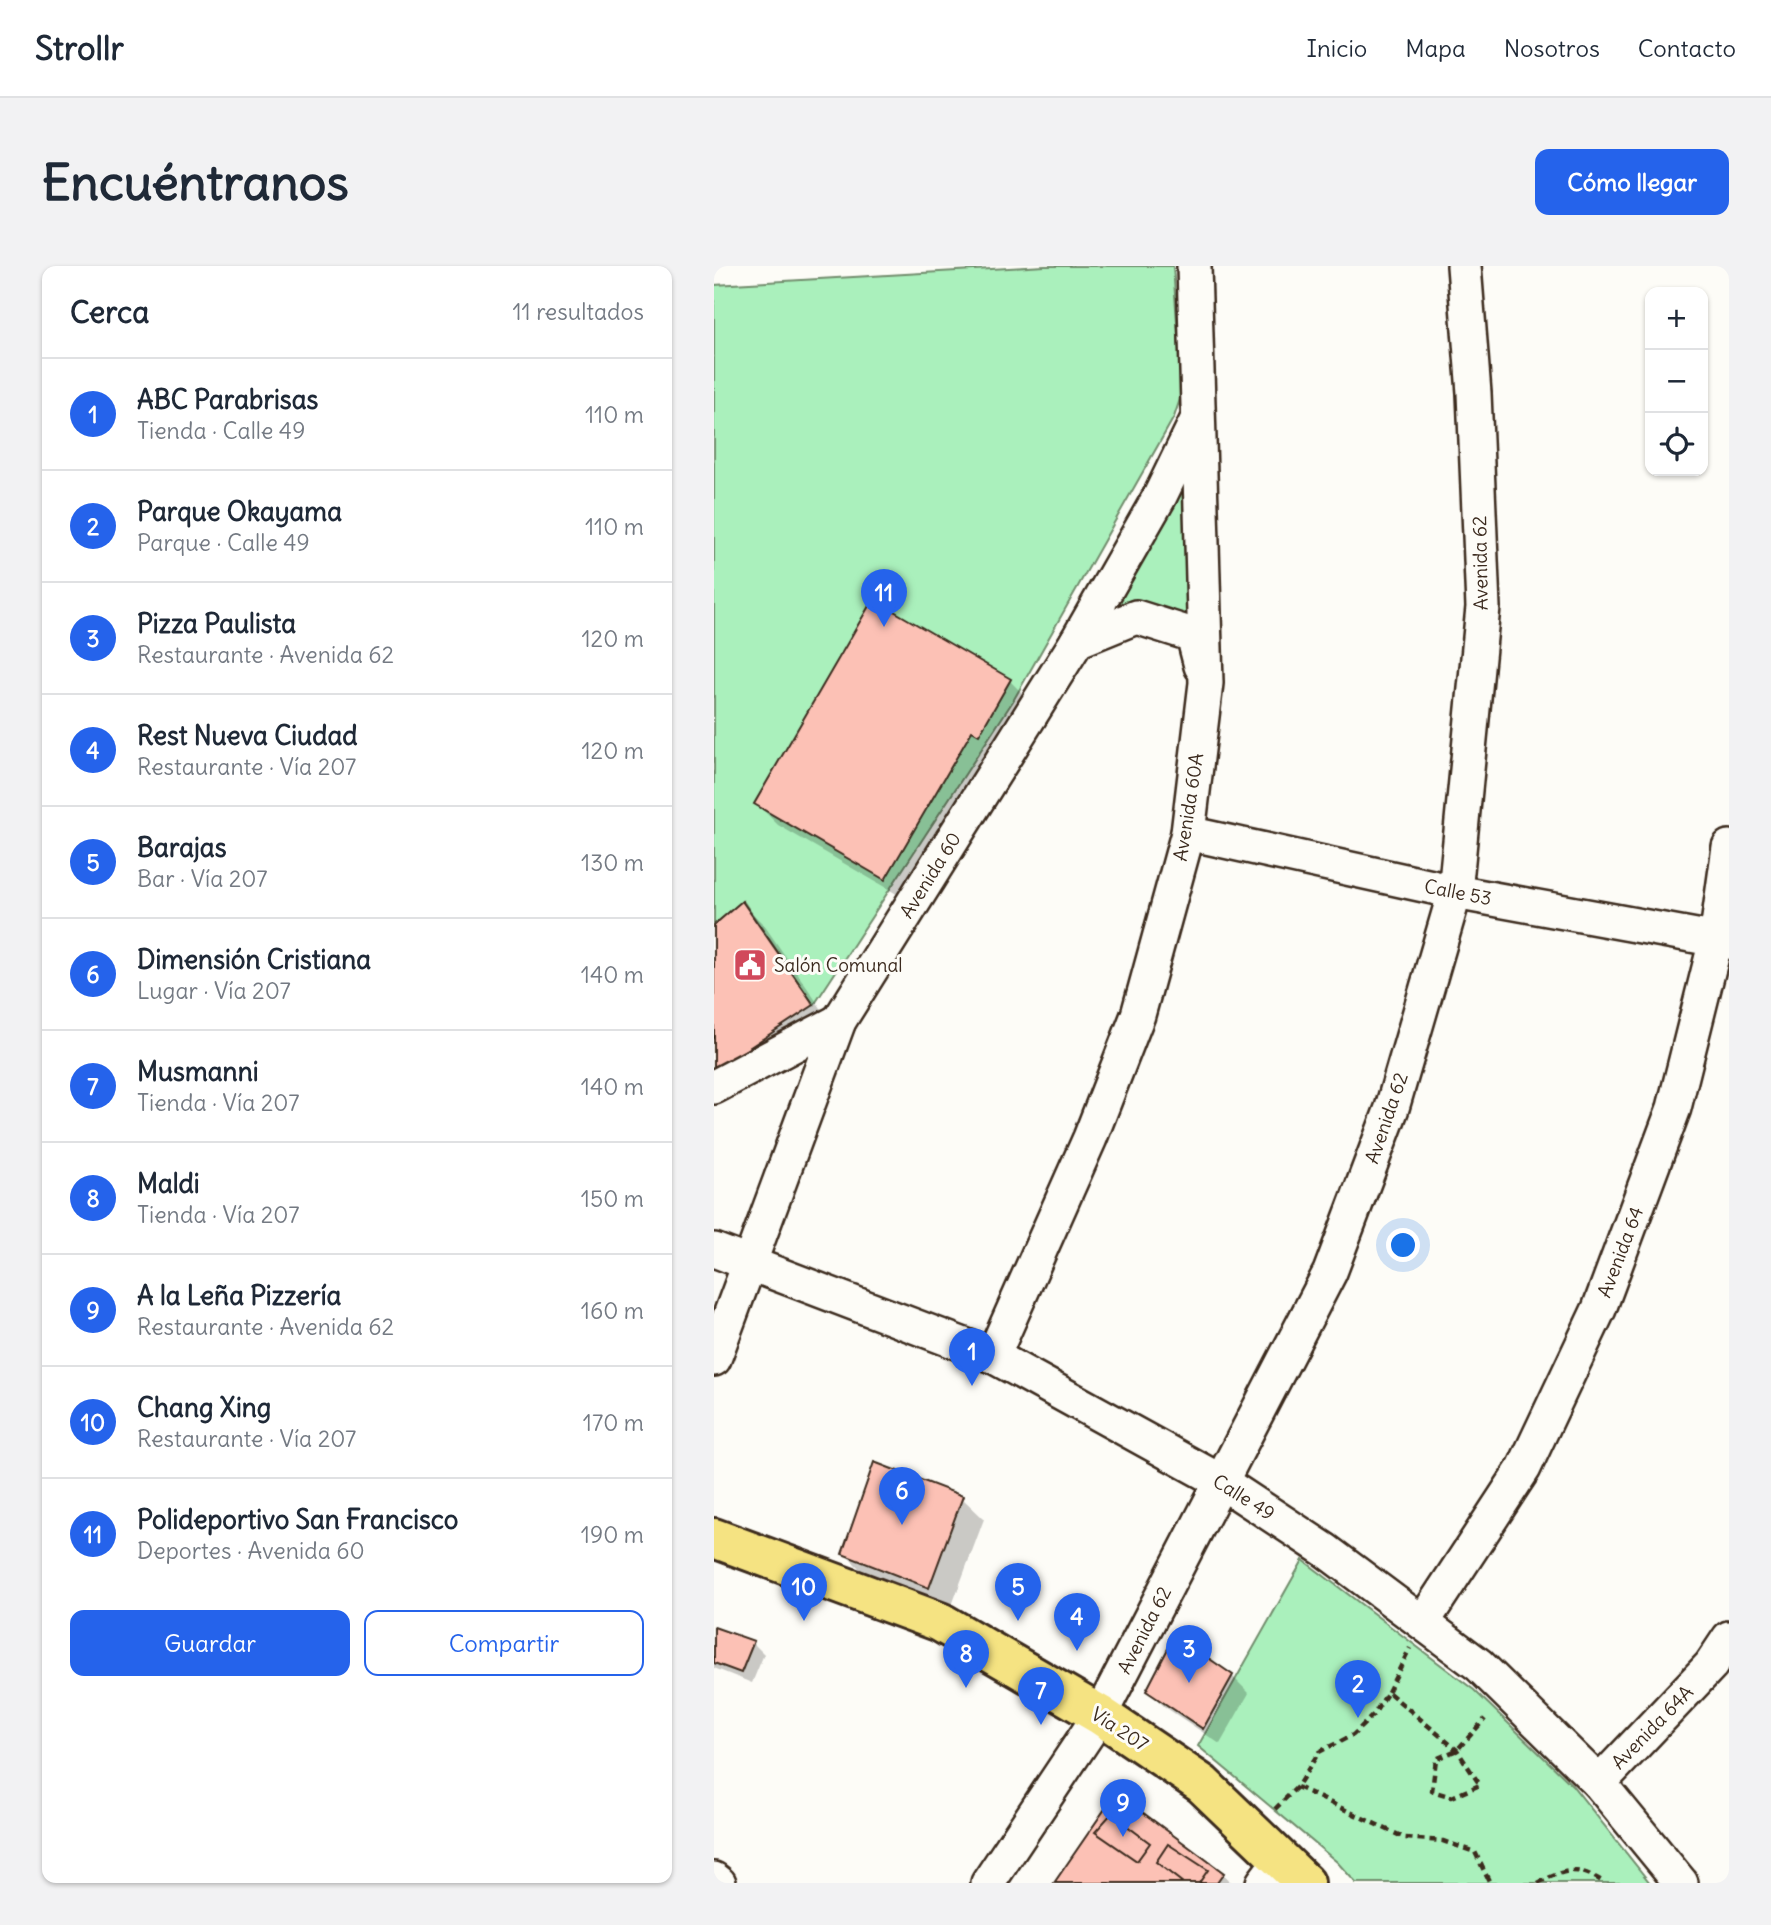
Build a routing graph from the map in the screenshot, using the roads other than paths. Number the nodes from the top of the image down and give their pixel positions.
1 (1194, 266) edge
2 (1464, 266) edge
3 (1199, 416) junction
4 (1077, 641) junction
5 (1206, 683) junction
6 (1188, 833) junction
7 (1729, 847) edge
8 (1455, 892) junction
9 (1722, 941) edge
10 (839, 1021) junction
11 (714, 1087) edge
12 (714, 1250) edge
13 (749, 1264) junction
14 (993, 1356) junction
15 (714, 1359) edge
16 (1220, 1481) junction
17 (714, 1538) edge
18 (1423, 1622) junction
19 (1729, 1637) edge
20 (1100, 1715) junction
21 (1599, 1783) junction
22 (1283, 1875) edge
23 (714, 1879) edge
24 (719, 1883) edge
25 (988, 1883) edge
26 (1681, 1883) edge

1 - 3 street, Avenida 60A
2 - 8 street, Avenida 62
3 - 4 street, Avenida 60
3 - 5 street, Avenida 60A
4 - 5 street
4 - 10 street, Avenida 60
5 - 6 street, Avenida 60A
6 - 8 street, Calle 53
6 - 14 street, Avenida 60A
7 - 9 street, Avenida 64
8 - 9 street, Calle 53
8 - 16 street, Avenida 62
9 - 18 street, Avenida 64
10 - 11 street
10 - 13 street, Avenida 60
12 - 13 street, Calle 49
13 - 14 street, Calle 49
13 - 15 street, Avenida 60
14 - 16 street, Calle 49
16 - 18 street, Calle 49
16 - 20 street, Avenida 62
17 - 20 main road, Vía 207
18 - 21 street, Calle 49
19 - 21 street, Avenida 64A
20 - 22 main road, Vía 207
20 - 25 street, Avenida 62
21 - 26 street, Calle 49
23 - 24 street

